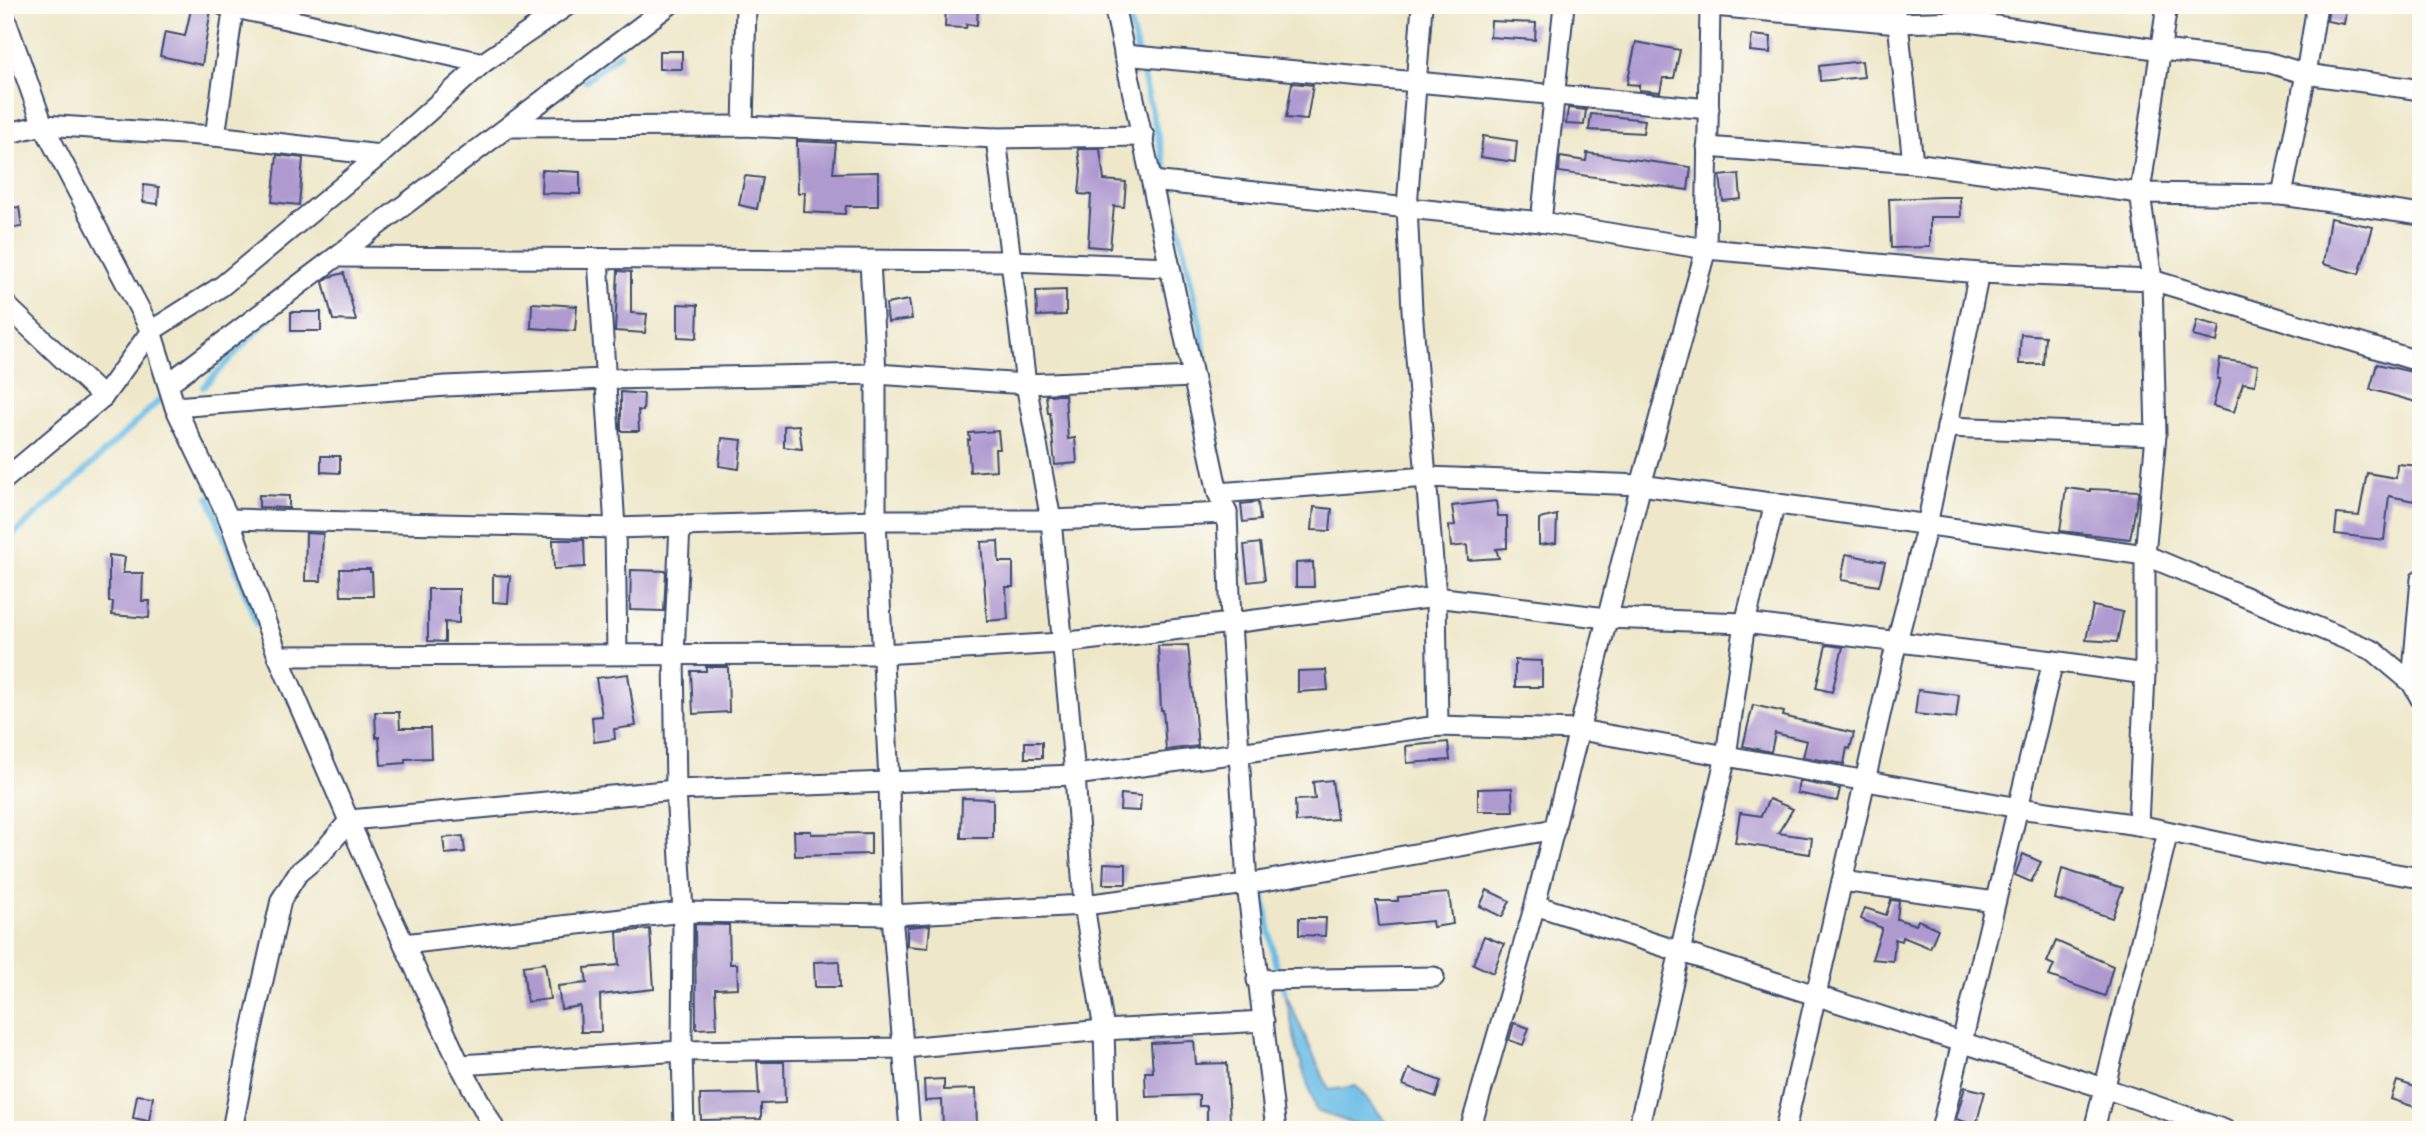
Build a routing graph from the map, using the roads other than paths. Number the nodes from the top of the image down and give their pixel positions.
1 (568, 5) edge
2 (669, 5) edge
3 (746, 5) edge
4 (1114, 5) edge
5 (1422, 5) edge
6 (1564, 5) edge
7 (2167, 5) edge
8 (2317, 5) edge
9 (230, 6) edge
10 (1708, 6) edge
11 (1895, 14) edge
12 (5, 18) edge
13 (2162, 50) junction
14 (1124, 55) junction
15 (483, 64) junction
16 (2306, 74) junction
17 (1415, 82) junction
18 (2421, 90) edge
19 (1555, 95) junction
20 (1709, 109) junction
21 (43, 125) junction
22 (743, 125) junction
23 (509, 127) junction
24 (5, 134) edge
25 (215, 136) junction
26 (1143, 136) junction
27 (996, 138) junction
28 (1707, 147) junction
29 (380, 155) junction
30 (1913, 163) junction
31 (1152, 181) junction
32 (2140, 193) junction
33 (2282, 195) junction
34 (1407, 207) junction
35 (2421, 215) edge
36 (1541, 222) junction
37 (1706, 248) junction
38 (339, 257) junction
39 (598, 258) junction
40 (870, 261) junction
41 (1011, 261) junction
42 (1170, 267) junction
43 (1979, 272) junction
44 (2152, 280) junction
45 (5, 304) edge
46 (151, 331) junction
47 (2421, 362) edge
48 (876, 374) junction
49 (1193, 377) junction
50 (605, 379) junction
51 (169, 383) junction
52 (1026, 384) junction
53 (103, 397) junction
54 (175, 407) junction
55 (1947, 427) junction
56 (2156, 435) junction
57 (32, 456) junction
58 (5, 459) edge
59 (1427, 477) junction
60 (5, 479) edge
61 (1641, 485) junction
62 (1218, 493) junction
63 (1775, 503) junction
64 (1227, 513) junction
65 (229, 519) junction
66 (876, 520) junction
67 (1051, 520) junction
68 (680, 525) junction
69 (1927, 525) junction
70 (615, 528) junction
71 (2145, 555) junction
72 (2421, 579) edge
73 (1436, 597) junction
74 (1606, 618) junction
75 (1745, 623) junction
76 (1231, 624) junction
77 (1897, 641) junction
78 (1061, 643) junction
79 (617, 654) junction
80 (674, 654) junction
81 (882, 654) junction
82 (278, 656) junction
83 (2053, 661) junction
84 (2144, 674) junction
85 (2416, 691) edge
86 (1438, 726) junction
87 (1580, 730) junction
88 (1240, 754) junction
89 (1726, 756) junction
90 (1075, 775) junction
91 (1865, 781) junction
92 (889, 782) junction
93 (676, 790) junction
94 (2019, 808) junction
95 (349, 820) junction
96 (2138, 825) junction
97 (1555, 829) junction
98 (2168, 832) junction
99 (2421, 878) edge
100 (1842, 881) junction
101 (1247, 884) junction
102 (1995, 902) junction
103 (1084, 905) junction
104 (1535, 905) junction
105 (683, 912) junction
106 (892, 915) junction
107 (404, 944) junction
108 (1680, 952) junction
109 (1434, 978) dead end
110 (1257, 981) junction
111 (1816, 995) junction
112 (1264, 1021) junction
113 (1104, 1030) junction
114 (1962, 1042) junction
115 (904, 1048) junction
116 (682, 1051) junction
117 (460, 1065) junction
118 (2104, 1088) junction
119 (232, 1130) edge
120 (495, 1130) edge
121 (684, 1130) edge
122 (910, 1130) edge
123 (1107, 1130) edge
124 (1276, 1130) edge
125 (1470, 1130) edge
126 (1638, 1130) edge
127 (1785, 1130) edge
128 (1941, 1130) edge
129 (2094, 1130) edge
130 (2225, 1130) edge

1 - 15 street
2 - 23 street
3 - 22 street
4 - 14 street
5 - 17 street
6 - 19 street
7 - 13 street
8 - 16 street
9 - 15 street
9 - 25 street
10 - 11 street
10 - 20 street
11 - 13 street
11 - 30 street
12 - 21 street
13 - 16 street
13 - 32 street
14 - 17 street
14 - 26 street
15 - 29 street
16 - 18 street
16 - 33 street
17 - 19 street
17 - 34 street
19 - 20 street
19 - 36 street
20 - 28 street
21 - 24 street
21 - 25 street
21 - 46 street
22 - 23 street
22 - 27 street
23 - 38 street
25 - 29 street
26 - 27 street
26 - 31 street
27 - 41 street
28 - 30 street
28 - 37 street
29 - 46 street
30 - 32 street
31 - 34 street
31 - 42 street
32 - 33 street
32 - 44 street
33 - 35 street
34 - 36 street
34 - 59 street
36 - 37 street
37 - 43 street
37 - 61 street
38 - 39 street
38 - 51 street
39 - 40 street
39 - 50 street
40 - 41 street
40 - 48 street
41 - 42 street
41 - 52 street
42 - 49 street
43 - 44 street
43 - 55 street
44 - 47 street
44 - 56 street
45 - 53 street
46 - 51 street
46 - 53 street
48 - 50 street
48 - 52 street
48 - 66 street
49 - 52 street
49 - 62 street
50 - 54 street
50 - 70 street
51 - 54 street
52 - 67 street
53 - 57 street
54 - 65 street
55 - 56 street
55 - 69 street
56 - 71 street
57 - 58 street
57 - 60 street
59 - 61 street
59 - 62 street
59 - 73 street
61 - 63 street
61 - 74 street
62 - 64 street
63 - 69 street
63 - 75 street
64 - 67 street
64 - 76 street
65 - 70 street
65 - 82 street
66 - 67 street
66 - 68 street
66 - 81 street
67 - 78 street
68 - 70 street
68 - 80 street
69 - 71 street
69 - 77 street
70 - 79 street
71 - 84 street
71 - 85 street
72 - 85 street
73 - 74 street
73 - 76 street
73 - 86 street
74 - 75 street
74 - 87 street
75 - 77 street
75 - 89 street
76 - 78 street
76 - 88 street
77 - 83 street
77 - 91 street
78 - 81 street
78 - 90 street
79 - 80 street
79 - 82 street
80 - 81 street
80 - 93 street
81 - 92 street
82 - 95 street
83 - 84 street
83 - 94 street
84 - 96 street
86 - 87 street
86 - 88 street
87 - 89 street
87 - 97 street
88 - 90 street
88 - 101 street
89 - 91 street
89 - 108 street
90 - 92 street
90 - 103 street
91 - 94 street
91 - 100 street
92 - 93 street
92 - 106 street
93 - 95 street
93 - 105 street
94 - 96 street
94 - 102 street
95 - 107 street
95 - 119 street
96 - 98 street
97 - 101 street
97 - 104 street
98 - 99 street
98 - 118 street
100 - 102 street
100 - 111 street
101 - 103 street
101 - 110 street
102 - 114 street
103 - 106 street
103 - 113 street
104 - 108 street
104 - 125 street
105 - 106 street
105 - 107 street
105 - 116 street
106 - 115 street
107 - 117 street
108 - 111 street
108 - 126 street
109 - 110 street
110 - 112 street
111 - 114 street
111 - 127 street
112 - 113 street
112 - 124 street
113 - 115 street
113 - 123 street
114 - 118 street
114 - 128 street
115 - 116 street
115 - 122 street
116 - 117 street
116 - 121 street
117 - 120 street
118 - 129 street
118 - 130 street

